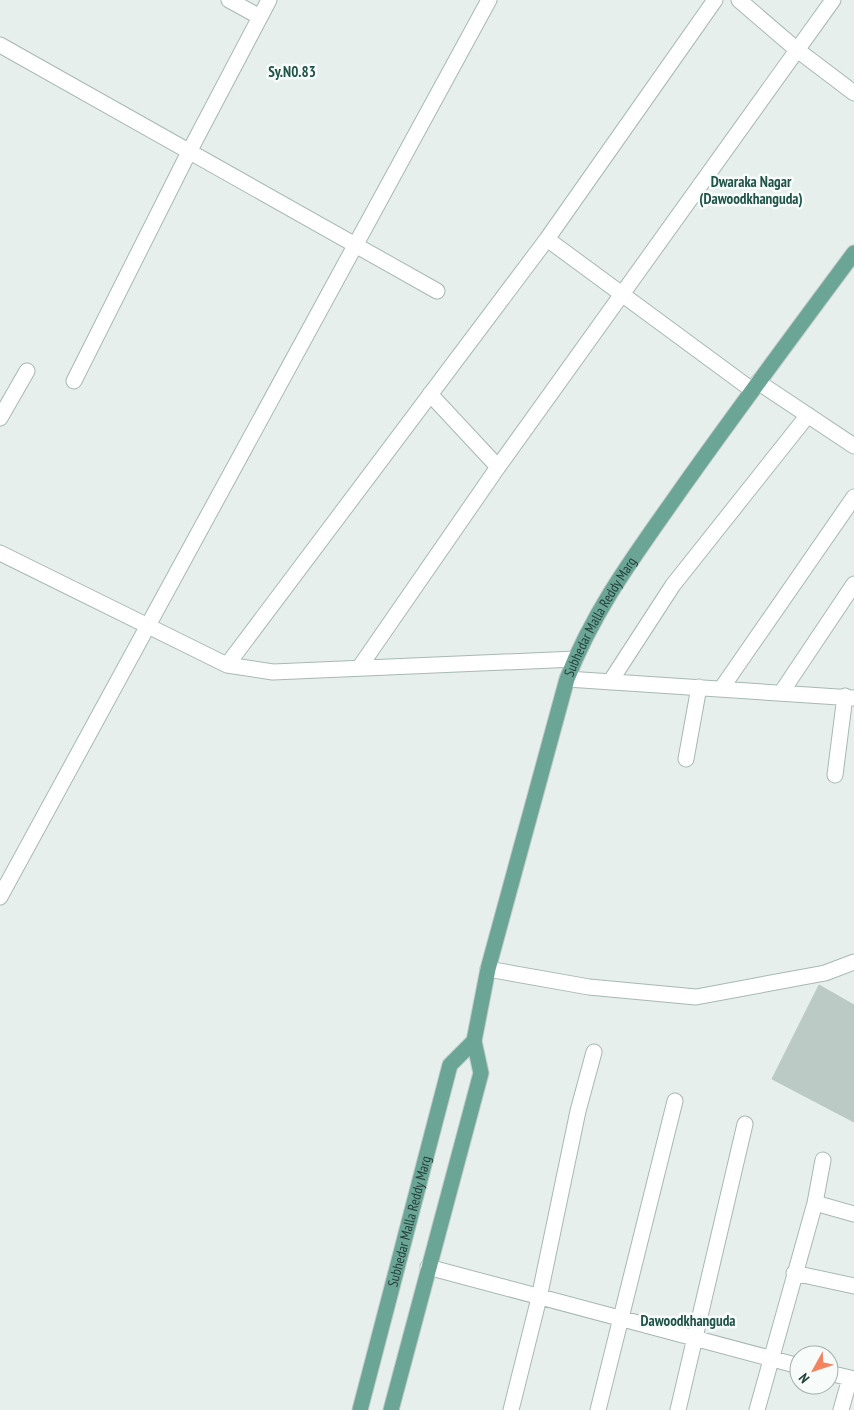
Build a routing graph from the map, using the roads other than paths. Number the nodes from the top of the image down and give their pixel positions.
1 (229, 0) edge
2 (269, 0) edge
3 (489, 0) edge
4 (715, 0) edge
5 (739, 0) edge
6 (833, 0) edge
7 (260, 17) junction
8 (0, 44) edge
9 (796, 49) junction
10 (854, 93) edge
11 (189, 152) junction
12 (546, 239) junction
13 (354, 245) junction
14 (854, 253) edge
15 (437, 291) dead end
16 (621, 295) junction
17 (27, 370) dead end
18 (74, 380) dead end
19 (755, 386) junction
20 (430, 394) junction
21 (808, 415) junction
22 (0, 418) edge
23 (854, 446) edge
24 (498, 467) junction
25 (854, 497) edge
26 (0, 553) edge
27 (854, 584) edge
28 (148, 627) junction
29 (574, 659) junction
30 (227, 665) junction
31 (359, 668) junction
32 (567, 679) junction
33 (610, 682) junction
34 (699, 687) junction
35 (721, 689) junction
36 (781, 693) junction
37 (850, 697) edge
38 (686, 759) dead end
39 (835, 775) dead end
40 (0, 897) edge
41 (854, 962) edge
42 (488, 969) junction
43 (474, 1042) junction
44 (594, 1052) dead end
45 (675, 1101) dead end
46 (745, 1124) dead end
47 (823, 1160) dead end
48 (815, 1203) junction
49 (854, 1214) edge
50 (428, 1268) junction
51 (794, 1273) junction
52 (854, 1286) edge
53 (539, 1298) junction
54 (621, 1318) junction
55 (695, 1338) junction
56 (770, 1359) junction
57 (789, 1364) edge
58 (839, 1376) edge
59 (852, 1379) edge
60 (360, 1410) edge
61 (391, 1410) edge
62 (511, 1410) edge
63 (598, 1410) edge
64 (678, 1410) edge
65 (757, 1410) edge
66 (841, 1410) edge

1 - 7 street
2 - 7 street
3 - 13 street
4 - 12 street
5 - 9 street
6 - 9 street
7 - 11 street
8 - 11 street
9 - 10 street
9 - 16 street
11 - 13 street
11 - 18 street
12 - 16 street
12 - 20 street
13 - 15 street
13 - 28 street
14 - 19 main road, Subhedar Malla Reddy Marg
16 - 19 street
16 - 24 street
17 - 22 street
19 - 21 street
19 - 29 main road, Subhedar Malla Reddy Marg
20 - 24 street
20 - 30 street
21 - 23 street
21 - 33 street
24 - 31 street
25 - 35 street
26 - 28 street
27 - 36 street
28 - 30 street
28 - 40 street
29 - 31 street
29 - 32 main road, Subhedar Malla Reddy Marg
30 - 31 street
32 - 33 street
32 - 42 main road, Subhedar Malla Reddy Marg
33 - 34 street
34 - 35 street
34 - 38 street
35 - 36 street
36 - 37 street
37 - 39 street
41 - 42 street
42 - 43 main road, Subhedar Malla Reddy Marg
43 - 50 main road, Subhedar Malla Reddy Marg
43 - 60 main road, Subhedar Malla Reddy Marg
44 - 53 street
45 - 54 street
46 - 55 street
47 - 48 street
48 - 49 street
48 - 51 street
50 - 53 street
50 - 61 main road, Subhedar Malla Reddy Marg
51 - 52 street
51 - 56 street
53 - 54 street
53 - 62 street
54 - 55 street
54 - 63 street
55 - 56 street
55 - 64 street
56 - 57 street
56 - 65 street
58 - 59 street
59 - 66 street

